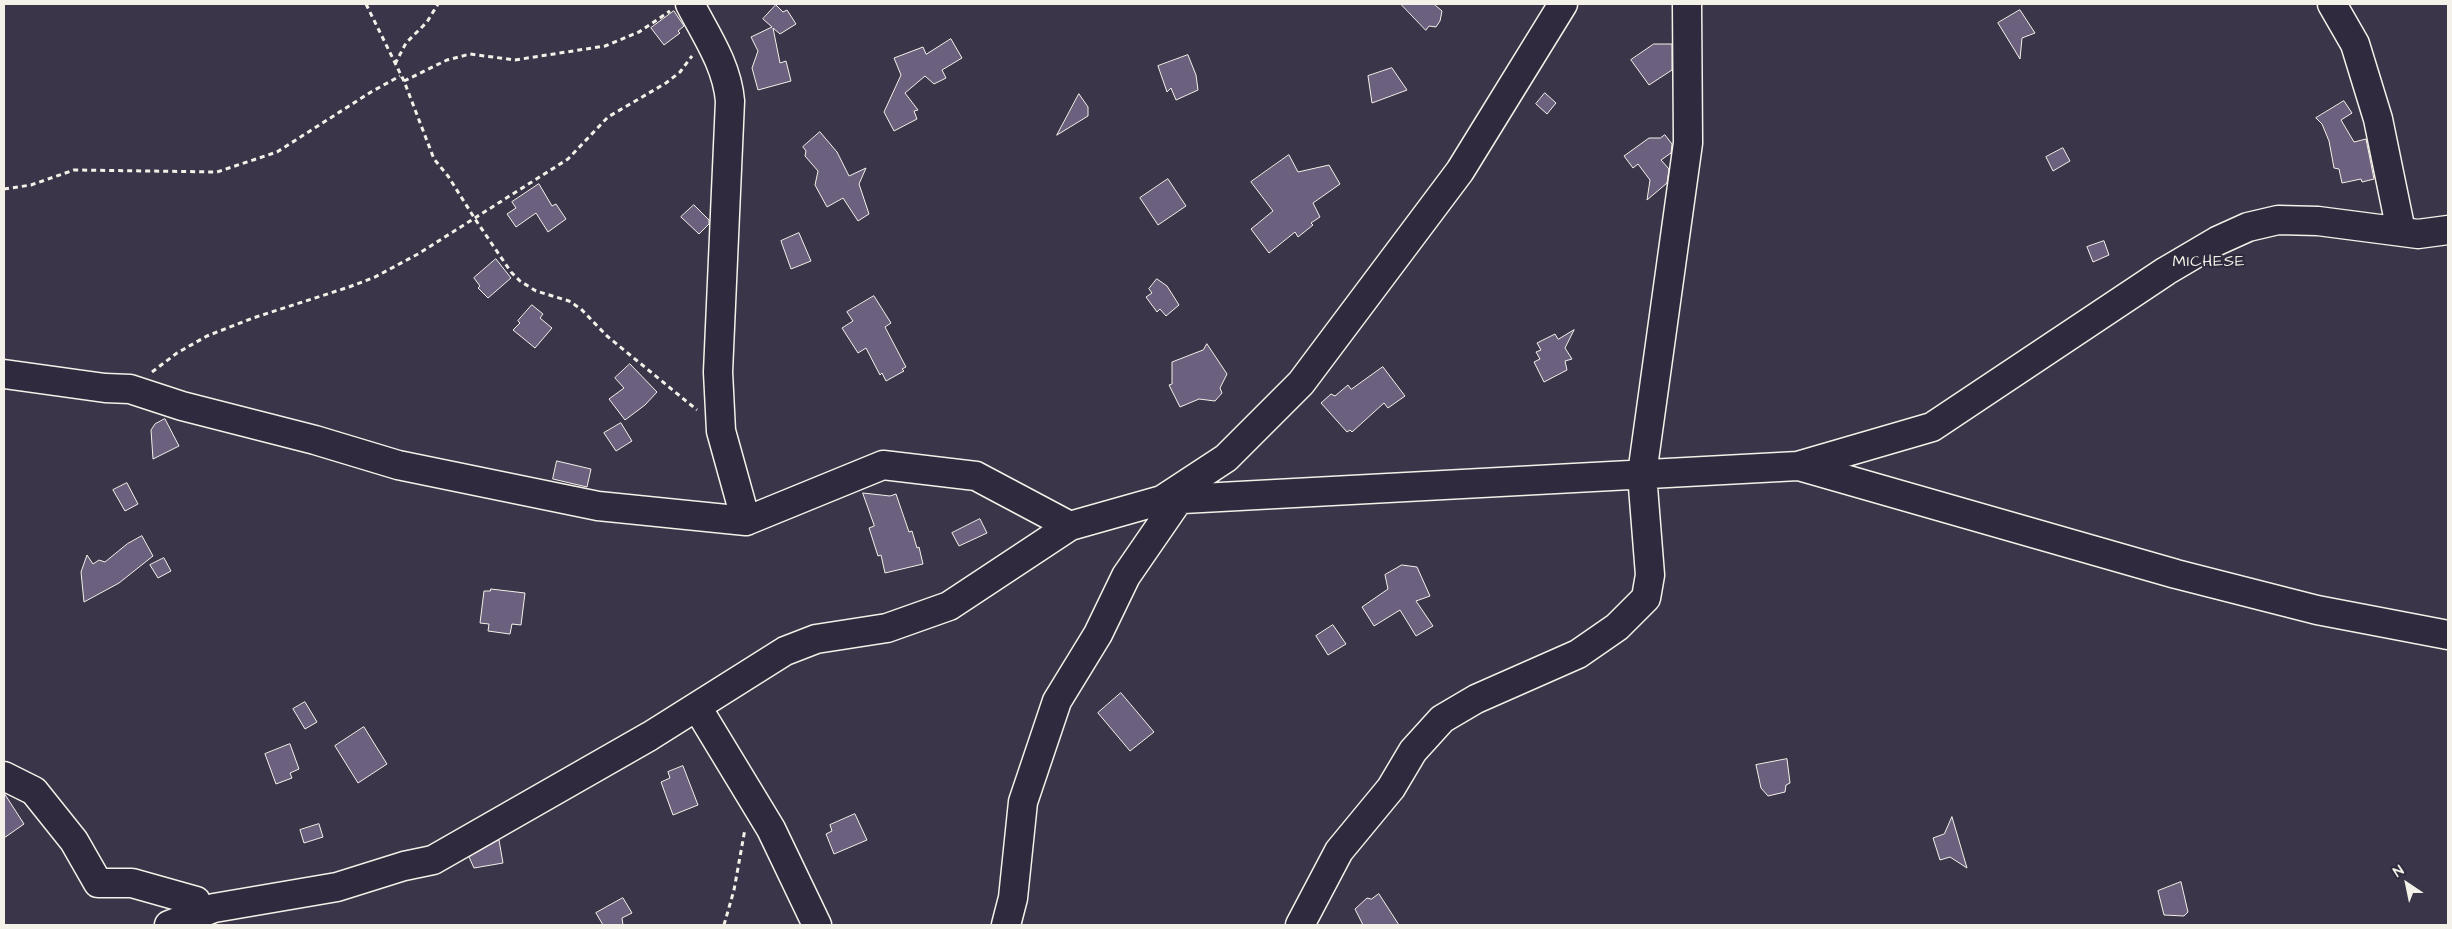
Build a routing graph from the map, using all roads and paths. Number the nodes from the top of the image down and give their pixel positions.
1 (366, 4) edge
2 (438, 4) edge
3 (1562, 4) edge
4 (2332, 4) edge
5 (1690, 5) edge
6 (681, 6) edge
7 (705, 33) junction
8 (395, 64) junction
9 (400, 76) junction
10 (404, 80) junction
11 (4, 189) edge
12 (475, 220) junction
13 (2448, 230) edge
14 (2409, 233) junction
15 (2448, 248) edge
16 (4, 374) edge
17 (130, 389) junction
18 (722, 431) junction
19 (1798, 466) junction
20 (1642, 474) junction
21 (1171, 499) junction
22 (746, 521) junction
23 (1070, 526) junction
24 (2448, 635) edge
25 (697, 707) junction
26 (4, 776) edge
27 (750, 794) junction
28 (196, 902) dead end
29 (169, 925) edge
30 (724, 925) edge
31 (817, 925) edge
32 (1006, 925) edge
33 (1300, 925) edge

1 - 8 path
2 - 8 path
3 - 21 street
4 - 14 street
5 - 20 street
6 - 7 street
6 - 10 path
7 - 12 path
7 - 18 street
8 - 9 path
9 - 10 path
9 - 11 path
10 - 12 path
12 - 17 path
12 - 18 path
13 - 14 street
14 - 15 street
14 - 19 street
16 - 17 street
17 - 22 street
18 - 22 street
19 - 20 street
19 - 24 street
20 - 21 street
20 - 33 street
21 - 23 street
21 - 32 street
22 - 23 street
23 - 25 street
25 - 27 street
25 - 29 street
26 - 28 street
27 - 30 path
27 - 31 street

